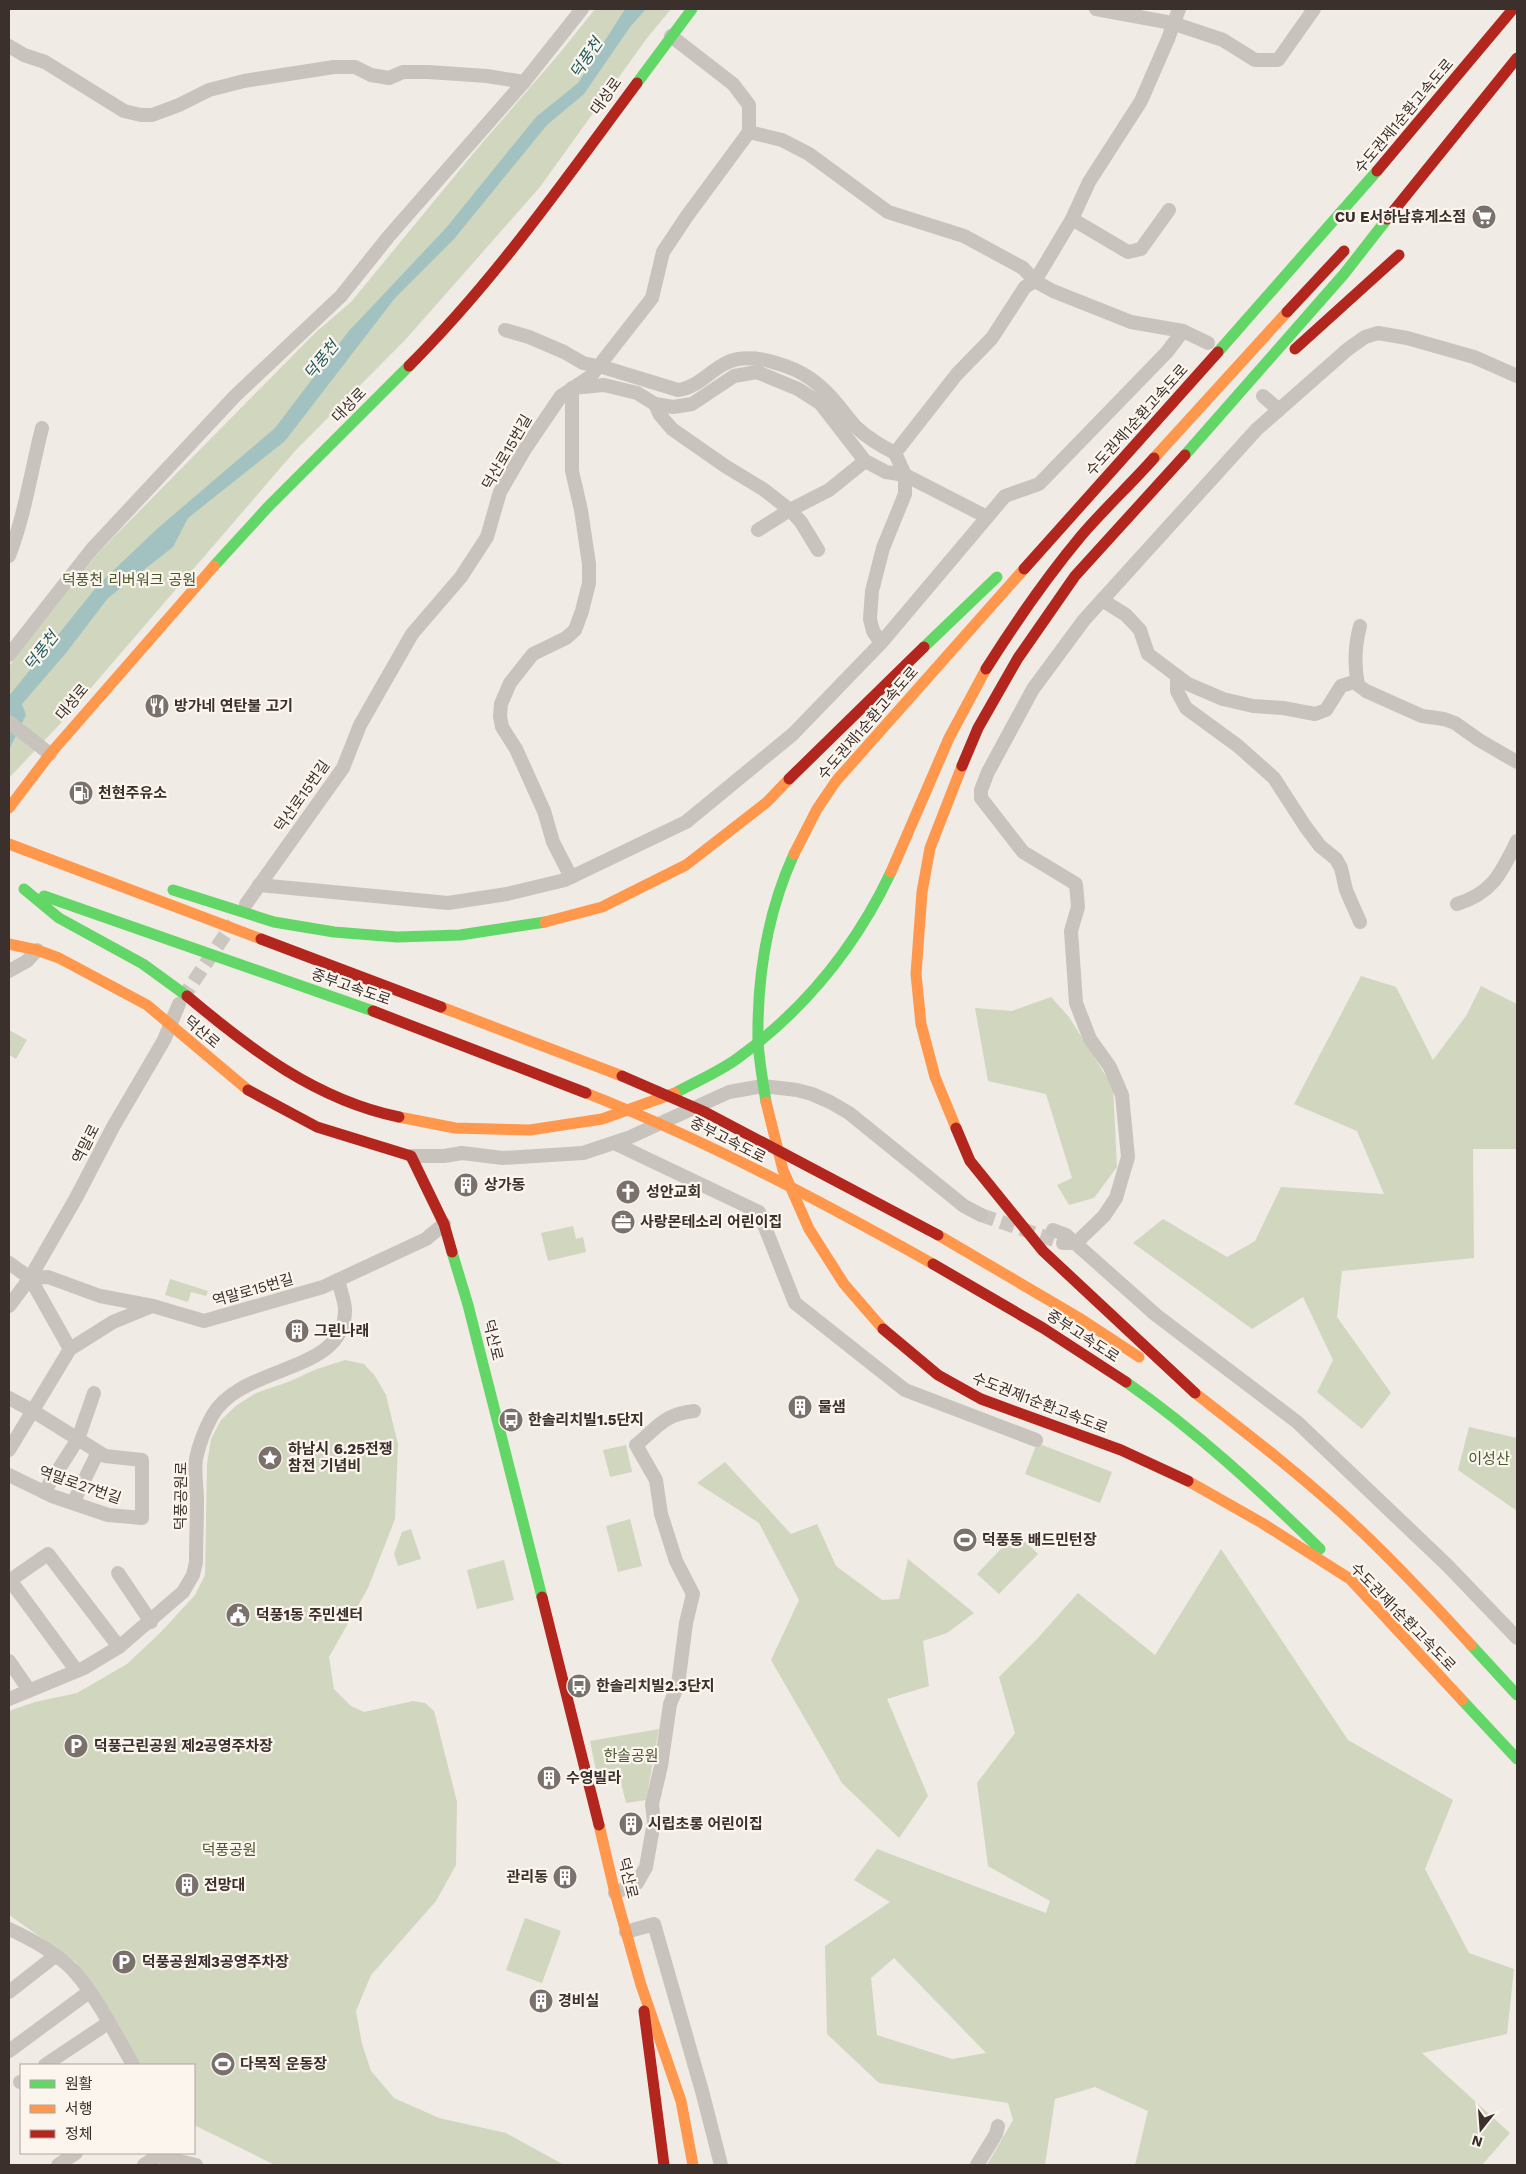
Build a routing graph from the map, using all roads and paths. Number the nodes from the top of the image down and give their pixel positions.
1 (582, 9) edge
2 (692, 9) edge
3 (1096, 9) edge
4 (1179, 9) edge
5 (1314, 9) edge
6 (1512, 9) edge
7 (1172, 24) junction
8 (671, 36) junction
9 (9, 46) edge
10 (1517, 58) edge
11 (524, 82) junction
12 (749, 132) junction
13 (1441, 150) junction
14 (1168, 210) dead end
15 (1072, 219) junction
16 (1362, 232) dead end
17 (1349, 245) dead end
18 (1400, 255) dead end
19 (1035, 281) junction
20 (505, 330) dead end
21 (1183, 331) junction
22 (1208, 343) dead end
23 (598, 366) junction
24 (1517, 376) edge
25 (572, 388) junction
26 (1243, 391) junction
27 (1263, 396) dead end
28 (655, 404) junction
29 (1279, 410) junction
30 (42, 428) dead end
31 (895, 453) junction
32 (865, 461) junction
33 (1117, 464) junction
34 (905, 476) junction
35 (790, 510) junction
36 (987, 517) junction
37 (758, 530) dead end
38 (818, 550) dead end
39 (1022, 554) dead end
40 (9, 556) edge
41 (1008, 567) dead end
42 (1102, 600) junction
43 (1360, 626) dead end
44 (881, 643) junction
45 (9, 655) edge
46 (1176, 676) junction
47 (1357, 681) junction
48 (9, 722) edge
49 (50, 754) junction
50 (1517, 762) edge
51 (9, 808) edge
52 (1517, 841) edge
53 (12, 845) edge
54 (80, 871) junction
55 (571, 877) junction
56 (141, 882) dead end
57 (159, 885) dead end
58 (259, 886) junction
59 (246, 904) dead end
60 (1457, 904) dead end
61 (1360, 922) dead end
62 (9, 944) edge
63 (36, 950) junction
64 (9, 971) edge
65 (179, 1004) tunnel mouth
66 (170, 1024) junction
67 (763, 1086) junction
68 (614, 1143) junction
69 (412, 1156) junction
70 (983, 1211) tunnel mouth
71 (444, 1224) junction
72 (1053, 1230) tunnel mouth
73 (1070, 1243) junction
74 (9, 1263) edge
75 (30, 1278) junction
76 (338, 1280) junction
77 (9, 1306) edge
78 (153, 1306) junction
79 (70, 1349) junction
80 (1195, 1393) junction
81 (94, 1394) dead end
82 (9, 1398) edge
83 (33, 1411) junction
84 (694, 1411) dead end
85 (78, 1439) junction
86 (1036, 1440) dead end
87 (9, 1450) edge
88 (98, 1452) junction
89 (9, 1475) edge
90 (44, 1492) junction
91 (73, 1503) junction
92 (118, 1573) dead end
93 (1348, 1577) junction
94 (9, 1580) edge
95 (151, 1622) junction
96 (1517, 1638) edge
97 (119, 1647) junction
98 (9, 1661) edge
99 (76, 1670) junction
100 (29, 1690) junction
101 (1517, 1696) edge
102 (9, 1699) edge
103 (1517, 1759) edge
104 (615, 1893) junction
105 (626, 1932) junction
106 (12, 1934) edge
107 (55, 1956) junction
108 (641, 1985) junction
109 (9, 1992) edge
110 (89, 1992) junction
111 (108, 2023) junction
112 (10, 2046) edge
113 (128, 2063) edge
114 (46, 2064) edge
115 (998, 2126) dead end
116 (74, 2154) edge
117 (158, 2158) edge
118 (58, 2165) edge
119 (144, 2165) edge
120 (196, 2165) edge
121 (664, 2165) edge
122 (693, 2165) edge
123 (721, 2165) edge
124 (977, 2165) edge

1 - 11 street
2 - 8 main road, 대성로
3 - 7 street
4 - 7 street
5 - 7 street
6 - 33 main road, 수도권제1순환고속도로
7 - 15 street
8 - 12 street
8 - 49 main road, 대성로
9 - 11 street
10 - 13 main road, 수도권제1순환고속도로
11 - 45 street
12 - 19 street
12 - 23 street, 덕산로15번길
13 - 16 main road
13 - 26 main road, 수도권제1순환고속도로
14 - 15 street
15 - 19 street
17 - 93 main road, 중부고속도로
18 - 26 main road
19 - 21 street
19 - 31 street
20 - 23 street
21 - 22 street
21 - 36 street
23 - 25 street, 덕산로15번길
23 - 31 street
24 - 29 street
25 - 28 street
25 - 55 street
25 - 58 street, 덕산로15번길
26 - 80 main road, 수도권제1순환고속도로
27 - 29 street
28 - 32 street
28 - 35 street
29 - 42 street
30 - 40 street
31 - 34 street
32 - 34 street
32 - 35 street
33 - 39 main road
33 - 67 main road, 수도권제1순환고속도로
34 - 36 street
34 - 44 street
35 - 37 street
35 - 38 street
36 - 44 street
41 - 57 main road
42 - 46 street
42 - 73 street
43 - 47 street
44 - 55 street
46 - 47 street
46 - 61 street
47 - 50 street
48 - 49 street
49 - 51 main road, 대성로
52 - 60 street
53 - 54 main road, 중부고속도로
54 - 56 main road
54 - 80 main road, 중부고속도로
55 - 58 street
58 - 59 street, 덕산로15번길
62 - 63 main road, 덕산로
63 - 64 street
63 - 66 main road, 덕산로
65 - 66 street
66 - 69 main road, 덕산로
66 - 75 street, 역말로
67 - 68 street
67 - 70 street
67 - 93 main road, 수도권제1순환고속도로
68 - 69 street
68 - 86 street
69 - 71 main road, 덕산로
71 - 76 street, 역말로15번길
71 - 104 main road, 덕산로
72 - 73 street
73 - 96 street
74 - 75 street
75 - 77 street, 역말로
75 - 78 street, 역말로15번길
75 - 79 street
76 - 78 street, 역말로15번길
76 - 95 street, 덕풍공원로
78 - 79 street
79 - 83 street
80 - 101 main road, 수도권제1순환고속도로
81 - 85 street
82 - 83 street
83 - 85 street
83 - 87 street
84 - 104 street
85 - 88 street
85 - 90 street
88 - 91 street
88 - 91 street, 역말로27번길
89 - 90 street, 역말로27번길
90 - 91 street, 역말로27번길
92 - 95 street
93 - 103 main road, 수도권제1순환고속도로
94 - 97 street
94 - 99 street
95 - 97 street, 덕풍공원로
97 - 99 street, 덕풍공원로
98 - 100 street
99 - 100 street, 덕풍공원로
100 - 102 street, 덕풍공원로
104 - 105 main road, 덕산로
105 - 108 main road, 덕산로
105 - 123 street
106 - 107 street
107 - 109 street
107 - 110 street
108 - 121 main road, 덕산로
108 - 122 main road, 덕산로
110 - 111 street
110 - 112 street
111 - 113 street
111 - 114 street
115 - 124 street
116 - 118 street
117 - 119 street
117 - 120 street

